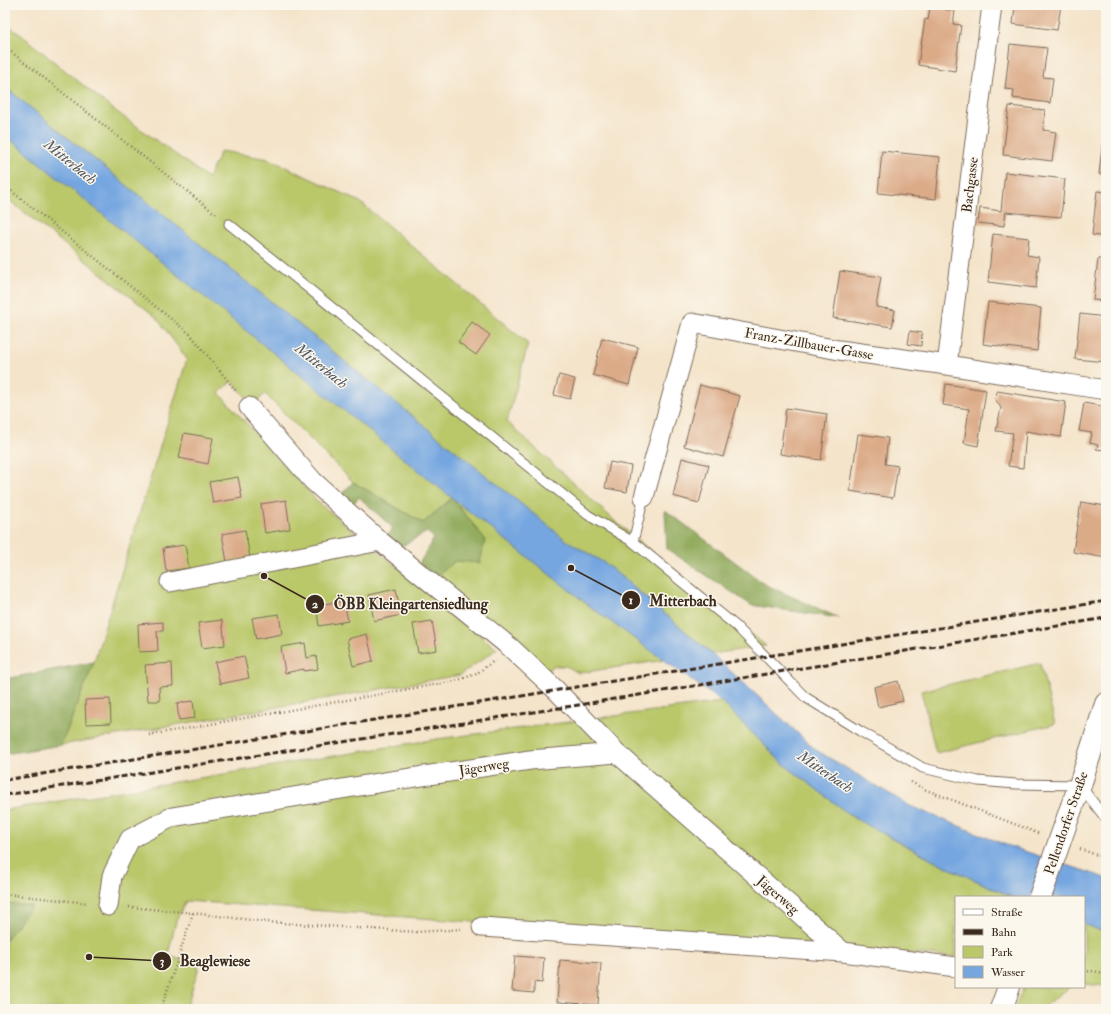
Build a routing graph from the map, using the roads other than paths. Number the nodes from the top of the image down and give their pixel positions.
1 (992, 5) edge
2 (228, 224) road end
3 (947, 364) junction
4 (1106, 390) edge
5 (249, 407) road end
6 (644, 498) joint
7 (380, 542) junction
8 (633, 542) junction
9 (170, 582) dead end
10 (1106, 704) edge
11 (617, 753) junction
12 (1080, 785) junction
13 (1106, 819) edge
14 (1040, 896) edge
15 (108, 906) road end
16 (482, 927) road end
17 (843, 952) junction
18 (955, 967) edge
19 (1009, 988) edge
20 (1001, 1009) edge

1 - 3 street, Bachgasse
2 - 8 lane
3 - 4 street, Franz-Zillbauer-Gasse
3 - 6 street, Franz-Zillbauer-Gasse
5 - 7 street
6 - 8 lane
7 - 9 street
7 - 11 street
8 - 12 lane
10 - 12 street, Pellendorfer Straße
11 - 15 street, Jägerweg
11 - 17 street, Jägerweg
12 - 13 lane
12 - 14 street, Pellendorfer Straße, bridge
16 - 17 street
17 - 18 street
19 - 20 street

